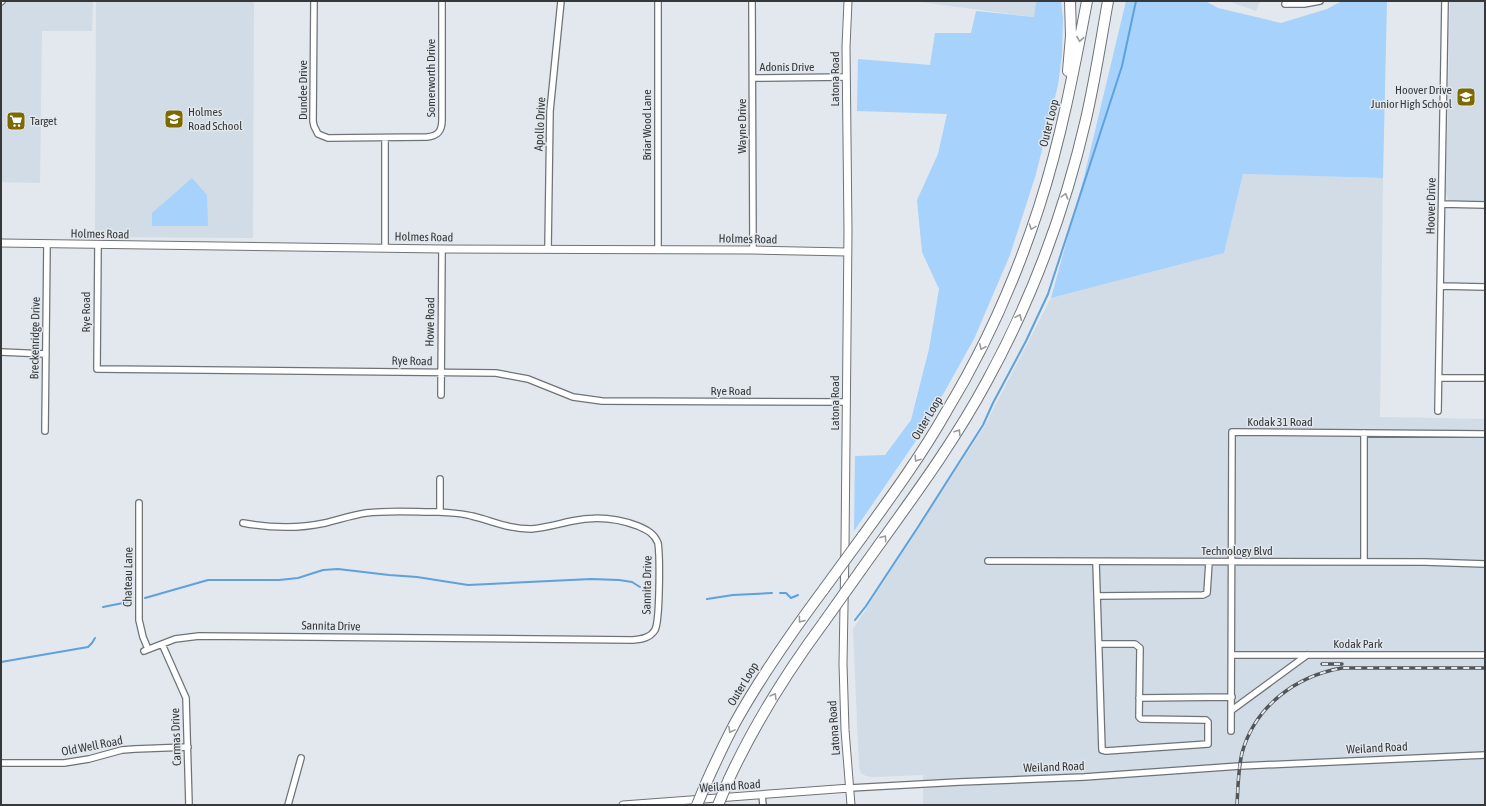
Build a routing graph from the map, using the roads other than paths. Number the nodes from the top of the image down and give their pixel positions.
1 (314, 1) edge
2 (442, 1) edge
3 (561, 1) edge
4 (658, 1) edge
5 (752, 1) edge
6 (848, 1) edge
7 (1070, 1) edge
8 (1087, 1) edge
9 (1108, 1) edge
10 (1112, 1) edge
11 (1320, 1) edge
12 (1445, 1) edge
13 (1285, 4) dead end
14 (1100, 46) junction
15 (846, 77) junction
16 (752, 78) junction
17 (385, 138) junction
18 (1052, 163) junction
19 (1442, 204) junction
20 (1485, 205) edge
21 (1, 244) edge
22 (47, 244) junction
23 (98, 245) junction
24 (385, 247) junction
25 (442, 249) junction
26 (548, 249) junction
27 (658, 249) junction
28 (753, 250) junction
29 (847, 252) junction
30 (1440, 286) junction
31 (1485, 287) edge
32 (1, 352) edge
33 (46, 354) junction
34 (441, 372) junction
35 (1439, 378) junction
36 (1485, 378) edge
37 (441, 395) dead end
38 (846, 402) junction
39 (1438, 411) dead end
40 (46, 431) dead end
41 (1364, 433) junction
42 (1485, 434) edge
43 (440, 479) dead end
44 (139, 503) dead end
45 (440, 512) junction
46 (243, 523) dead end
47 (988, 561) dead end
48 (1096, 562) junction
49 (1209, 562) junction
50 (1232, 562) junction
51 (1364, 562) junction
52 (1485, 564) edge
53 (1097, 596) junction
54 (162, 644) junction
55 (1098, 644) junction
56 (1232, 654) junction
57 (1307, 654) junction
58 (1485, 656) edge
59 (1232, 697) junction
60 (1139, 698) junction
61 (1232, 710) junction
62 (1231, 731) dead end
63 (188, 747) junction
64 (1485, 755) edge
65 (301, 758) dead end
66 (1, 763) edge
67 (850, 788) junction
68 (762, 795) junction
69 (189, 805) edge
70 (288, 805) edge
71 (623, 805) edge
72 (697, 805) edge
73 (718, 805) edge
74 (763, 805) edge
75 (851, 805) edge

1 - 17 street, Dundee Drive
2 - 17 street, Somerworth Drive
3 - 26 street, Apollo Drive
4 - 27 street, Briar Wood Lane
5 - 16 street, Wayne Drive
6 - 15 street, Latona Road
7 - 18 highway
8 -> 18 highway, Outer Loop
9 - 14 highway
10 - 14 highway
11 - 13 street
12 - 19 street, Hoover Drive
73 -> 14 highway, bridge
15 - 16 street, Adonis Drive
15 - 29 street, Latona Road
16 - 28 street, Wayne Drive
17 - 24 street
18 -> 72 highway, Outer Loop, bridge
19 - 20 street
19 - 30 street, Hoover Drive
21 - 22 street, Holmes Road
22 - 23 street, Holmes Road
22 - 33 street, Breckenridge Drive
23 - 24 street, Holmes Road
23 - 34 street, Rye Road
24 - 25 street, Holmes Road
25 - 26 street, Holmes Road
25 - 34 street, Howe Road
26 - 27 street, Holmes Road
27 - 28 street, Holmes Road
28 - 29 street, Holmes Road
29 - 38 street, Latona Road
30 - 31 street
30 - 35 street, Hoover Drive
32 - 33 street
33 - 40 street, Breckenridge Drive
34 - 37 street, Howe Road
34 - 38 street, Rye Road
35 - 36 street
35 - 39 street, Hoover Drive
38 - 67 street, Latona Road
41 - 42 street, Kodak 31 Road
41 - 50 street, Kodak 31 Road
41 - 51 street
43 - 45 street
44 - 54 street, Chateau Lane
45 - 46 street, Sannita Drive
45 - 54 street, Sannita Drive
47 - 48 street, Technology Blvd
48 - 49 street, Technology Blvd
48 - 53 street
49 - 50 street, Technology Blvd
49 - 53 street
50 - 51 street, Technology Blvd
50 - 56 street, Kodak 31 Road
51 - 52 street, Technology Blvd
53 - 55 street
54 - 63 street, Carmas Drive
55 - 60 street
55 - 60 street
56 - 57 street, Kodak Park
56 - 59 street, Kodak 31 Road
57 - 58 street, Kodak Park
57 - 61 street
59 - 60 street
59 - 61 street, Kodak 31 Road
61 - 62 street, Kodak 31 Road
63 - 66 street, Old Well Road
63 - 69 street, Carmas Drive
64 - 67 street, Weiland Road
65 - 70 street
67 - 68 street, Weiland Road
67 - 75 street, Latona Road
68 - 71 street, Weiland Road
68 - 74 street

